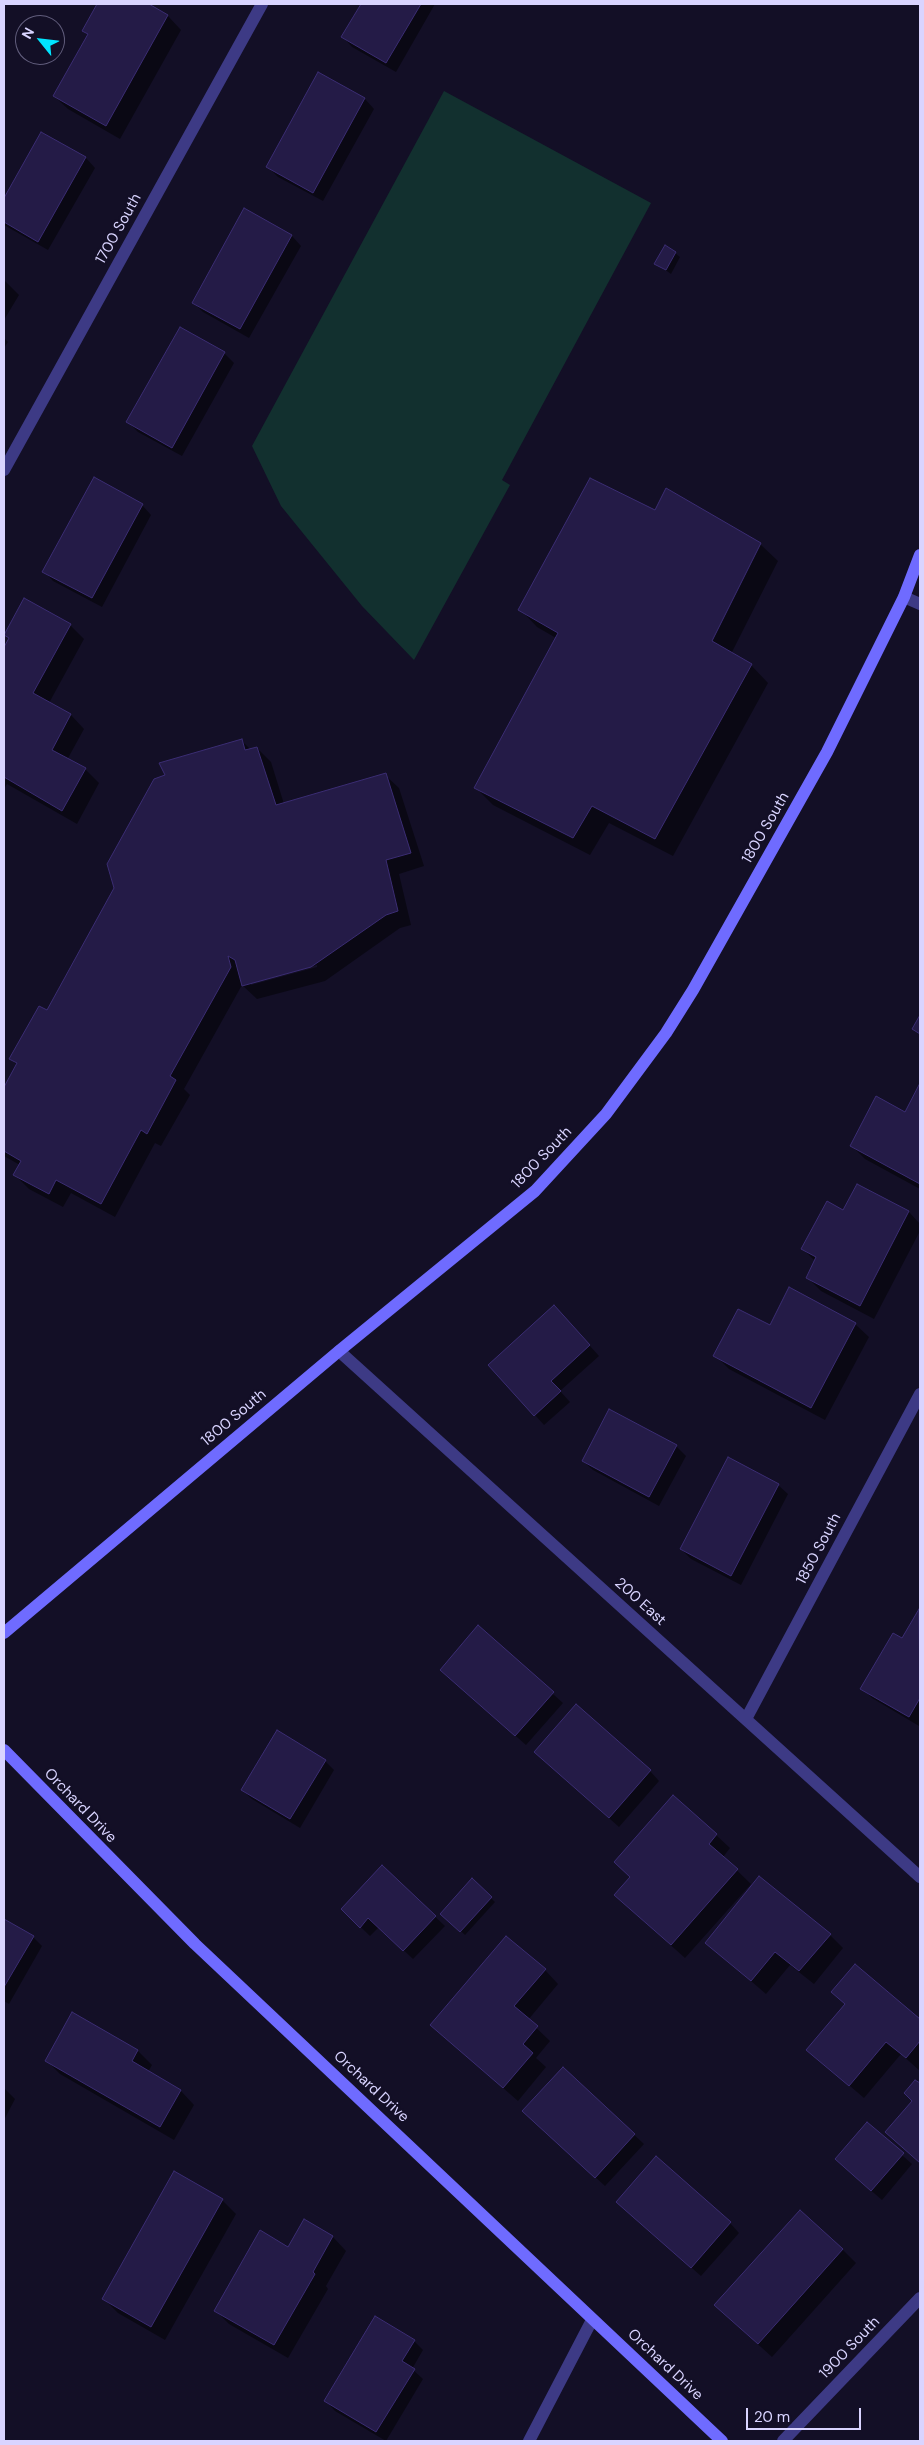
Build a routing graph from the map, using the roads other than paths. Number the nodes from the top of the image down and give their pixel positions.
1 (262, 4) edge
2 (4, 470) edge
3 (920, 555) edge
4 (904, 597) junction
5 (920, 604) edge
6 (339, 1351) junction
7 (920, 1394) edge
8 (4, 1633) edge
9 (746, 1719) junction
10 (4, 1750) edge
11 (920, 1877) edge
12 (920, 2298) edge
13 (592, 2320) junction
14 (529, 2441) edge
15 (722, 2441) edge
16 (782, 2441) edge

1 - 2 street, 1700 South
3 - 4 main road, 1800 South
4 - 5 street
4 - 6 main road, 1800 South
6 - 8 main road, 1800 South
6 - 9 street, 200 East
7 - 9 street, 1850 South
9 - 11 street, 200 East
10 - 13 main road, Orchard Drive
12 - 16 street, 1900 South
13 - 14 street
13 - 15 main road, Orchard Drive

